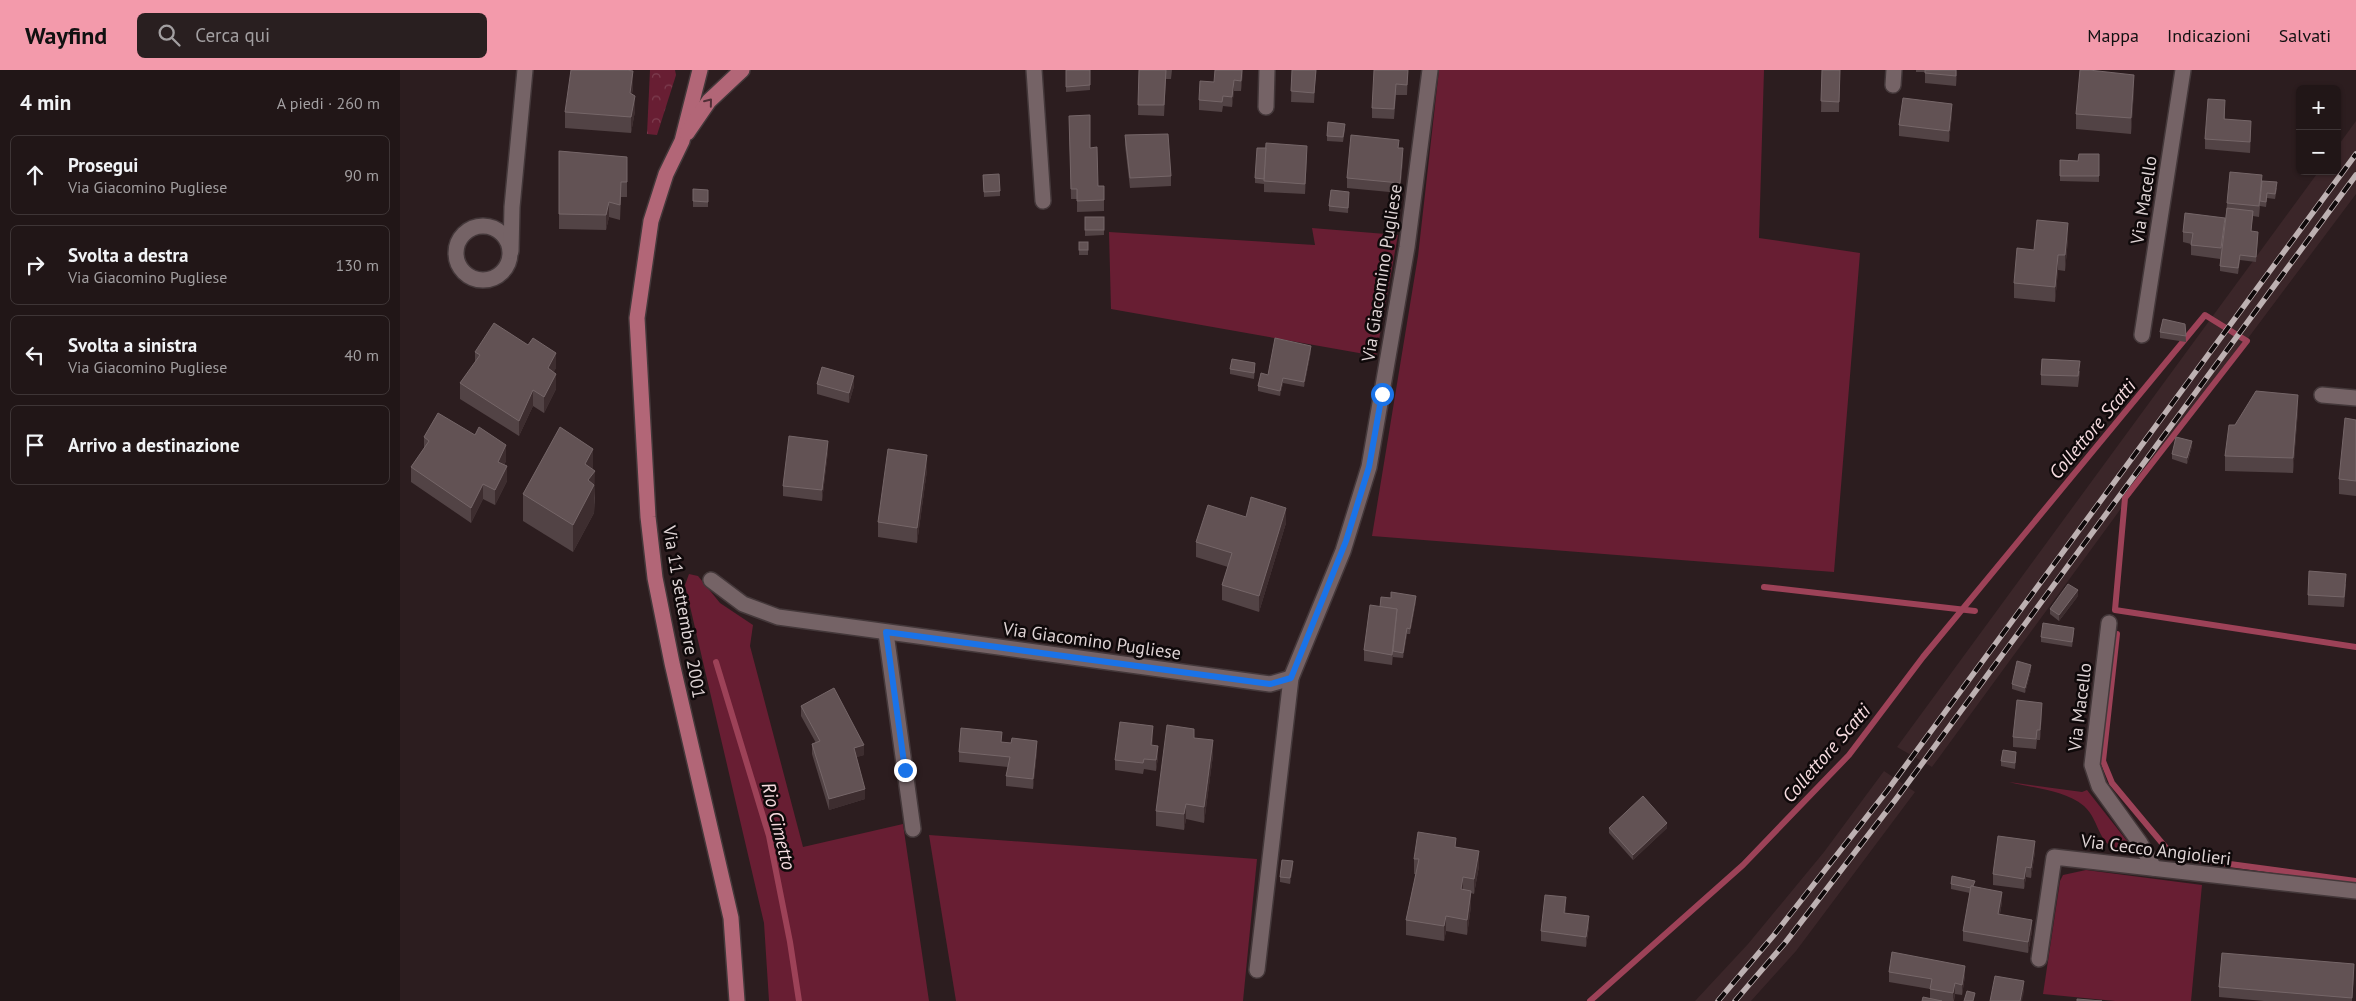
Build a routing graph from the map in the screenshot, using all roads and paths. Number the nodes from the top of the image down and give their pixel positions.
1 (525, 70) edge
2 (700, 70) edge
3 (742, 70) edge
4 (1034, 70) edge
5 (1267, 70) edge
6 (1430, 70) edge
7 (1894, 70) edge
8 (2183, 70) edge
9 (1892, 85) dead end
10 (1266, 107) dead end
11 (682, 140) junction
12 (1043, 201) dead end
13 (512, 207) junction
14 (494, 228) junction
15 (511, 250) junction
16 (2142, 335) dead end
17 (2322, 395) dead end
18 (2356, 398) edge
19 (711, 580) dead end
20 (2109, 623) dead end
21 (886, 632) junction
22 (1291, 678) junction
23 (914, 828) dead end
24 (2154, 868) junction
25 (2356, 891) edge
26 (2040, 959) dead end
27 (1258, 970) dead end
28 (737, 1001) edge

1 - 13 street
2 - 11 main road, Via 11 settembre 2001
11 -> 3 main road, Via 11 settembre 2001
4 - 12 street
5 - 10 street
6 - 22 street, Via Giacomino Pugliese
7 - 9 street
8 - 16 street, Via Macello
11 - 28 main road, Via 11 settembre 2001
13 - 14 street
13 - 15 street
14 - 15 street
14 - 15 street
17 - 18 street
19 - 21 street, Via Giacomino Pugliese
20 - 24 street, Via Macello
21 - 22 street, Via Giacomino Pugliese
21 - 23 street
22 - 27 street, Via Giacomino Pugliese
24 - 25 street, Via Cecco Angiolieri
24 - 26 street, Via Cecco Angiolieri

